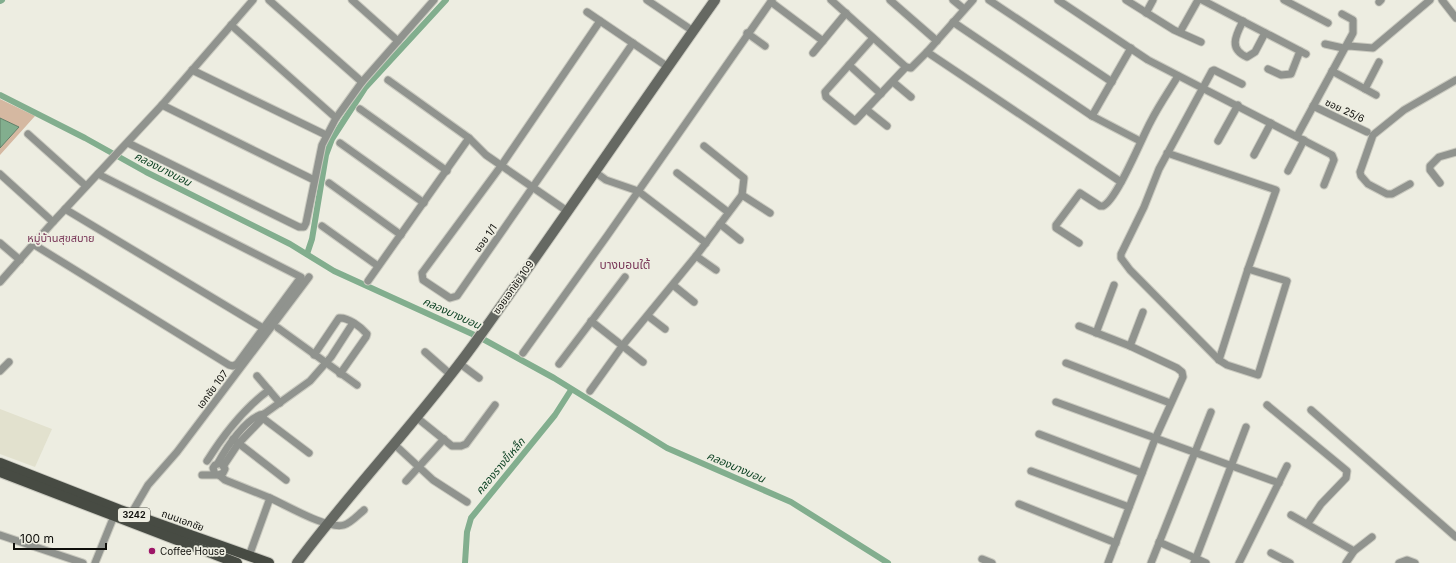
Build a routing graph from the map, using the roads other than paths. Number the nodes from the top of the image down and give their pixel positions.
1 (253, 0) edge
2 (269, 0) edge
3 (352, 0) edge
4 (433, 0) edge
5 (647, 0) edge
6 (715, 0) edge
7 (831, 0) edge
8 (890, 0) edge
9 (953, 0) edge
10 (973, 0) edge
11 (988, 0) edge
12 (1058, 0) edge
13 (1126, 0) edge
14 (1153, 0) edge
15 (1198, 0) edge
16 (1202, 0) edge
17 (1284, 0) edge
18 (1430, 0) edge
19 (1442, 0) edge
20 (771, 1) edge
21 (964, 10) junction
22 (587, 12) dead end
23 (846, 13) junction
24 (1146, 13) junction
25 (1342, 14) dead end
26 (1456, 18) edge
27 (600, 21) junction
28 (1242, 21) junction
29 (953, 22) junction
30 (1328, 23) dead end
31 (231, 25) junction
32 (693, 31) junction
33 (1180, 32) junction
34 (747, 33) junction
35 (1265, 33) junction
36 (873, 38) junction
37 (398, 41) junction
38 (823, 41) junction
39 (937, 41) junction
40 (1201, 42) dead end
41 (633, 44) junction
42 (1325, 44) dead end
43 (765, 46) dead end
44 (1130, 48) junction
45 (1343, 48) junction
46 (927, 52) junction
47 (813, 53) dead end
48 (1379, 62) dead end
49 (849, 65) junction
50 (668, 67) junction
51 (906, 67) junction
52 (1268, 69) dead end
53 (192, 70) junction
54 (1332, 71) junction
55 (1178, 76) junction
56 (388, 80) dead end
57 (1456, 80) edge
58 (362, 82) junction
59 (893, 82) junction
60 (1112, 82) junction
61 (1242, 84) dead end
62 (1203, 87) junction
63 (1365, 89) junction
64 (881, 94) junction
65 (1376, 95) dead end
66 (911, 97) dead end
67 (162, 105) junction
68 (1238, 105) junction
69 (1313, 106) junction
70 (360, 109) dead end
71 (867, 110) junction
72 (1092, 116) junction
73 (336, 118) junction
74 (1271, 123) junction
75 (887, 126) dead end
76 (1367, 132) dead end
77 (28, 134) dead end
78 (326, 135) junction
79 (1297, 136) junction
80 (469, 138) junction
81 (1304, 140) junction
82 (1140, 141) junction
83 (1218, 141) dead end
84 (340, 143) dead end
85 (126, 145) junction
86 (704, 146) dead end
87 (1456, 152) edge
88 (1167, 153) junction
89 (1254, 155) dead end
90 (501, 166) junction
91 (447, 170) junction
92 (1288, 171) dead end
93 (595, 172) junction
94 (677, 173) dead end
95 (0, 174) edge
96 (98, 174) junction
97 (314, 180) junction
98 (1121, 182) junction
99 (329, 183) dead end
100 (1440, 183) dead end
101 (1410, 184) dead end
102 (1324, 185) dead end
103 (86, 186) junction
104 (532, 188) junction
105 (638, 191) junction
106 (742, 195) junction
107 (424, 203) junction
108 (65, 209) junction
109 (567, 211) junction
110 (728, 212) junction
111 (770, 213) dead end
112 (53, 222) junction
113 (720, 224) junction
114 (322, 226) dead end
115 (401, 234) junction
116 (740, 240) dead end
117 (0, 242) edge
118 (706, 243) junction
119 (1079, 243) dead end
120 (33, 244) junction
121 (696, 256) junction
122 (20, 260) junction
123 (378, 266) junction
124 (716, 270) dead end
125 (1248, 270) junction
126 (309, 277) dead end
127 (624, 277) dead end
128 (368, 280) dead end
129 (0, 282) edge
130 (673, 285) junction
131 (1114, 285) dead end
132 (694, 302) dead end
133 (1143, 312) dead end
134 (648, 316) junction
135 (592, 321) junction
136 (353, 323) junction
137 (1079, 326) dead end
138 (263, 328) junction
139 (278, 328) dead end
140 (665, 329) dead end
141 (1096, 333) junction
142 (624, 345) junction
143 (1130, 346) junction
144 (425, 352) dead end
145 (523, 353) dead end
146 (314, 355) junction
147 (1219, 360) junction
148 (9, 362) dead end
149 (644, 362) dead end
150 (459, 363) junction
151 (1066, 363) dead end
152 (326, 364) junction
153 (559, 364) dead end
154 (0, 372) edge
155 (340, 374) junction
156 (450, 374) junction
157 (257, 376) dead end
158 (479, 378) dead end
159 (357, 385) dead end
160 (269, 390) junction
161 (590, 391) dead end
162 (1056, 402) dead end
163 (280, 403) junction
164 (1170, 403) junction
165 (496, 405) dead end
166 (1267, 405) dead end
167 (1311, 410) dead end
168 (1211, 412) dead end
169 (262, 416) junction
170 (416, 417) junction
171 (1246, 427) dead end
172 (1039, 434) dead end
173 (444, 439) junction
174 (1155, 439) junction
175 (236, 442) junction
176 (394, 444) junction
177 (309, 453) dead end
178 (1195, 454) junction
179 (207, 461) dead end
180 (0, 463) edge
181 (1232, 466) junction
182 (1287, 466) dead end
183 (419, 468) junction
184 (1031, 471) dead end
185 (0, 472) edge
186 (1142, 473) junction
187 (202, 474) dead end
188 (217, 474) junction
189 (286, 480) dead end
190 (406, 481) dead end
191 (1279, 483) junction
192 (270, 498) junction
193 (467, 502) dead end
194 (1019, 504) dead end
195 (1129, 507) junction
196 (364, 510) dead end
197 (131, 514) junction
198 (1291, 515) dead end
199 (114, 516) junction
200 (1308, 523) junction
201 (326, 524) junction
202 (0, 535) edge
203 (1372, 537) dead end
204 (1456, 537) edge
205 (197, 542) junction
206 (1158, 542) junction
207 (1116, 543) junction
208 (1354, 551) junction
209 (1271, 553) dead end
210 (249, 556) junction
211 (982, 559) dead end
212 (1195, 560) edge
213 (83, 563) edge
214 (95, 563) edge
215 (237, 563) edge
216 (269, 563) edge
217 (297, 563) edge
218 (992, 563) edge
219 (1108, 563) edge
220 (1151, 563) edge
221 (1206, 563) edge
222 (1238, 563) edge
223 (1290, 563) edge
224 (1346, 563) edge
225 (1399, 563) edge
226 (1416, 563) edge

1 - 31 street
2 - 58 street
3 - 37 street
4 - 37 street
5 - 32 street
6 - 32 street, ซอยเอกชัย 109
7 - 23 street
8 - 39 street
9 - 21 street
10 - 21 street
11 - 60 street
12 - 44 street
13 - 24 street
14 - 24 street
15 - 33 street
16 - 28 street
17 - 30 street
18 - 45 street
19 - 26 street
20 - 34 street
20 - 38 street
21 - 29 street
22 - 27 street
23 - 36 street
23 - 38 street
24 - 33 street
25 - 45 street
27 - 41 street
27 - 90 street
28 - 35 street
28 - 35 street
29 - 39 street
29 - 72 street
31 - 53 street
31 - 73 street
32 - 50 street, ซอยเอกชัย 109
33 - 40 street
34 - 43 street
34 - 105 street
35 - 52 street
36 - 49 street
36 - 51 street
37 - 58 street
38 - 47 street
39 - 46 street
41 - 50 street
41 - 104 street, ซอย 1/1
42 - 45 street
44 - 55 street
44 - 60 street
45 - 54 street
46 - 51 street
46 - 98 street
48 - 63 street
49 - 64 street
49 - 71 street
50 - 93 street, ซอยเอกชัย 109
51 - 59 street
53 - 67 street
53 - 78 street
54 - 63 street
54 - 69 street
55 - 62 street
55 - 82 street
56 - 80 street
57 - 101 street
58 - 73 street
59 - 64 street
59 - 66 street
60 - 72 street
61 - 62 street
62 - 68 street
62 - 88 street
63 - 65 street
64 - 71 street
67 - 85 street
67 - 97 street
68 - 74 street
68 - 83 street
69 - 76 street, ซอย 25/6
69 - 79 street
70 - 91 street
71 - 75 street
72 - 82 street
73 - 78 street
74 - 79 street
74 - 89 street
77 - 103 street
78 - 97 street
79 - 81 street
80 - 90 street
80 - 91 street
81 - 92 street
81 - 102 street
82 - 98 street
84 - 107 street
85 - 96 street
85 - 97 street
86 - 106 street
87 - 100 street
88 - 125 street
88 - 147 street
90 - 104 street
90 - 104 street, ซอย 1/1
91 - 107 street
93 - 105 street
93 - 109 street, ซอยเอกชัย 109
94 - 110 street
95 - 112 street
96 - 103 street
96 - 138 street
98 - 119 street
99 - 115 street
103 - 108 street
104 - 109 street
105 - 118 street
105 - 145 street
106 - 110 street
106 - 111 street
107 - 115 street
108 - 112 street
108 - 138 street
109 - 150 street, ซอยเอกชัย 109
110 - 113 street
112 - 120 street
113 - 116 street
113 - 118 street
114 - 123 street
115 - 123 street
117 - 122 street
118 - 121 street
120 - 122 street
120 - 138 street
121 - 124 street
121 - 130 street
122 - 129 street
123 - 128 street
125 - 147 street
125 - 147 street
126 - 197 street, เอกชัย 107
127 - 135 street
130 - 132 street
130 - 134 street
131 - 141 street
133 - 143 street
134 - 140 street
134 - 142 street
135 - 142 street
135 - 153 street
136 - 146 street
136 - 152 street
136 - 155 street
137 - 141 street
139 - 146 street
141 - 143 street
142 - 149 street
142 - 161 street
143 - 164 street
144 - 156 street
146 - 152 street
148 - 154 street
150 - 156 street, ซอยเอกชัย 109
150 - 158 street
151 - 164 street
152 - 155 street
152 - 163 street
155 - 159 street
156 - 170 street, ซอยเอกชัย 109
157 - 160 street
160 - 163 street
160 - 179 street
162 - 174 street
163 - 169 street
164 - 174 street
165 - 173 street
166 - 200 street
167 - 204 street
168 - 178 street
169 - 175 street
169 - 177 street
170 - 173 street
170 - 176 street, ซอยเอกชัย 109
171 - 181 street
172 - 186 street
173 - 183 street
174 - 178 street
174 - 186 street
175 - 188 street
175 - 189 street
176 - 183 street
176 - 201 street, ซอยเอกชัย 109
178 - 181 street
178 - 206 street
180 - 197 main road, ถนนเอกชัย / 3242
181 - 191 street
181 - 212 street
182 - 191 street
183 - 190 street
183 - 193 street
184 - 195 street
185 - 199 main road, ถนนเอกชัย / 3242
186 - 195 street
187 - 188 street
188 - 192 street
191 - 222 street
192 - 201 street
192 - 210 street
194 - 207 street
195 - 207 street
196 - 201 street
197 - 205 main road, ถนนเอกชัย / 3242
198 - 200 street
199 - 205 main road, ถนนเอกชัย / 3242
199 - 214 street
200 - 208 street
201 - 217 street, ซอยเอกชัย 109
202 - 213 street
203 - 208 street
205 - 210 main road, ถนนเอกชัย / 3242
205 - 215 main road, ถนนเอกชัย / 3242
206 - 212 street
206 - 220 street
207 - 219 street
208 - 224 street
209 - 223 street
210 - 216 main road, ถนนเอกชัย / 3242
211 - 218 street
212 - 221 street
225 - 226 street

